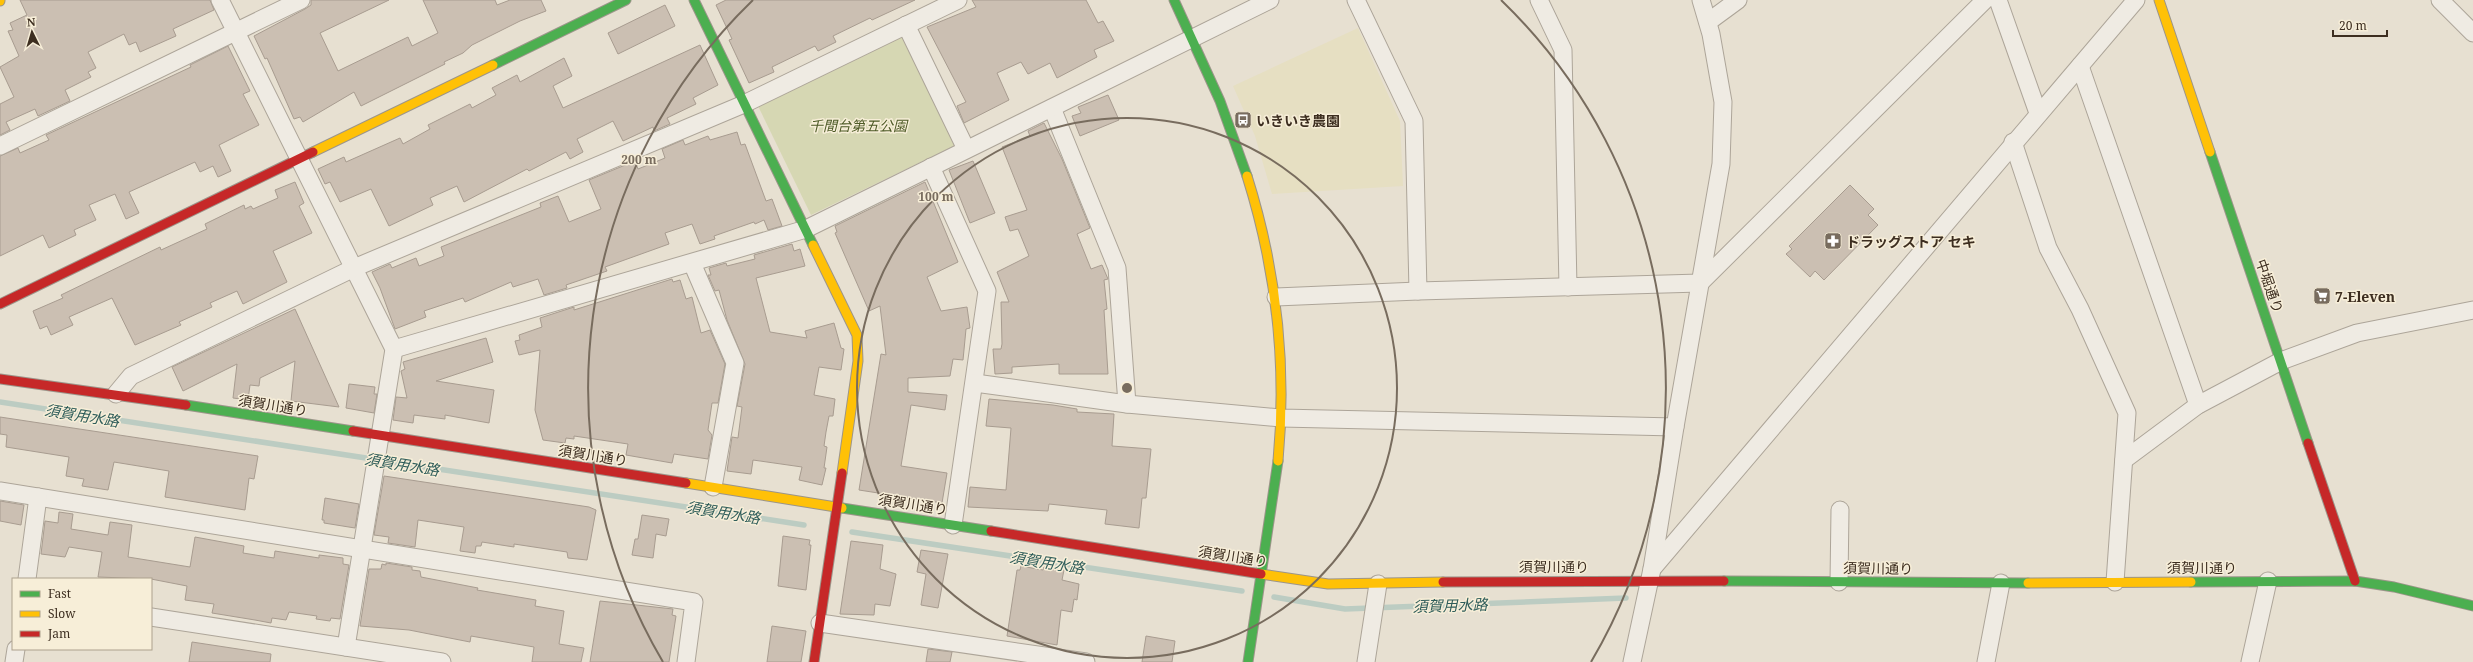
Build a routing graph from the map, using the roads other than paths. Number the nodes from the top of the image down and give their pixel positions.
1 (220, 0) edge
2 (301, 0) edge
3 (626, 0) edge
4 (694, 0) edge
5 (958, 0) edge
6 (1174, 0) edge
7 (1270, 0) edge
8 (1356, 0) edge
9 (1539, 0) edge
10 (1701, 0) edge
11 (1738, 0) edge
12 (1985, 0) edge
13 (1998, 0) edge
14 (2136, 0) edge
15 (2159, 0) edge
16 (2440, 0) edge
17 (1708, 22) junction
18 (906, 25) junction
19 (235, 32) junction
20 (2473, 33) edge
21 (1193, 39) junction
22 (2080, 66) junction
23 (744, 104) junction
24 (1052, 108) junction
25 (2038, 113) junction
26 (2013, 142) junction
27 (0, 146) edge
28 (966, 149) junction
29 (300, 158) junction
30 (931, 167) junction
31 (806, 228) junction
32 (692, 263) junction
33 (354, 268) junction
34 (1700, 283) junction
35 (1568, 287) junction
36 (1418, 291) junction
37 (1276, 297) junction
38 (0, 304) edge
39 (2473, 310) edge
40 (394, 349) junction
41 (2281, 361) junction
42 (0, 379) edge
43 (975, 383) junction
44 (116, 394) junction
45 (1127, 404) junction
46 (2198, 405) junction
47 (1280, 418) junction
48 (1675, 427) junction
49 (380, 437) junction
50 (2124, 460) junction
51 (712, 487) junction
52 (0, 490) edge
53 (38, 497) junction
54 (836, 507) junction
55 (1840, 510) dead end
56 (953, 525) junction
57 (363, 549) junction
58 (1261, 574) junction
59 (1651, 574) junction
60 (27, 578) edge
61 (2268, 581) junction
62 (1839, 582) junction
63 (2115, 582) junction
64 (2355, 582) junction
65 (2001, 583) junction
66 (1378, 584) junction
67 (2473, 606) edge
68 (152, 617) edge
69 (820, 623) junction
70 (346, 647) junction
71 (16, 650) edge
72 (14, 662) edge
73 (442, 662) edge
74 (686, 662) edge
75 (814, 662) edge
76 (1086, 662) edge
77 (1248, 662) edge
78 (1366, 662) edge
79 (1632, 662) edge
80 (1986, 662) edge
81 (2250, 662) edge

1 - 19 street
2 - 19 street
3 - 29 street
4 - 23 street
5 - 18 street
6 - 21 street
7 - 21 street
8 - 36 street
9 - 35 street
10 - 17 street
11 - 17 street
12 - 34 street
13 - 25 street
14 - 22 street
15 - 41 street, 中堀通り
16 - 20 street
17 - 34 street
18 - 23 street
18 - 28 street
19 - 27 street
19 - 29 street
21 - 24 street
21 - 37 street
22 - 25 street
22 - 46 street
23 - 31 street
23 - 33 street
24 - 28 street
24 - 45 street
25 - 26 street
26 - 50 street
26 - 59 street
28 - 30 street
29 - 33 street
29 - 38 street
30 - 31 street
30 - 43 street
31 - 32 street
31 - 54 street
32 - 40 street
32 - 51 street
33 - 40 street
33 - 44 street
34 - 35 street
34 - 48 street
35 - 36 street
36 - 37 street
37 - 47 street
39 - 41 street
40 - 49 street
41 - 46 street
41 - 64 street, 中堀通り
42 - 44 street, 須賀川通り
43 - 45 street
43 - 56 street
44 - 49 street, 須賀川通り
45 - 47 street
46 - 50 street
47 - 48 street
47 - 58 street
48 - 59 street
49 - 51 street, 須賀川通り
49 - 57 street
50 - 63 street
51 - 54 street, 須賀川通り
52 - 53 street
53 - 57 street
53 - 60 street
54 - 56 street, 須賀川通り
54 - 69 street
55 - 62 street
56 - 58 street, 須賀川通り
57 - 70 street
57 - 74 street
58 - 66 street, 須賀川通り
58 - 77 street
59 - 62 street, 須賀川通り
59 - 66 street, 須賀川通り
59 - 79 street
61 - 63 street, 須賀川通り
61 - 64 street, 須賀川通り
61 - 81 street
62 - 65 street, 須賀川通り
63 - 65 street, 須賀川通り
64 - 67 street, 須賀川通り
65 - 80 street
66 - 78 street
68 - 70 street
69 - 75 street
69 - 76 street
70 - 73 street
71 - 72 street

